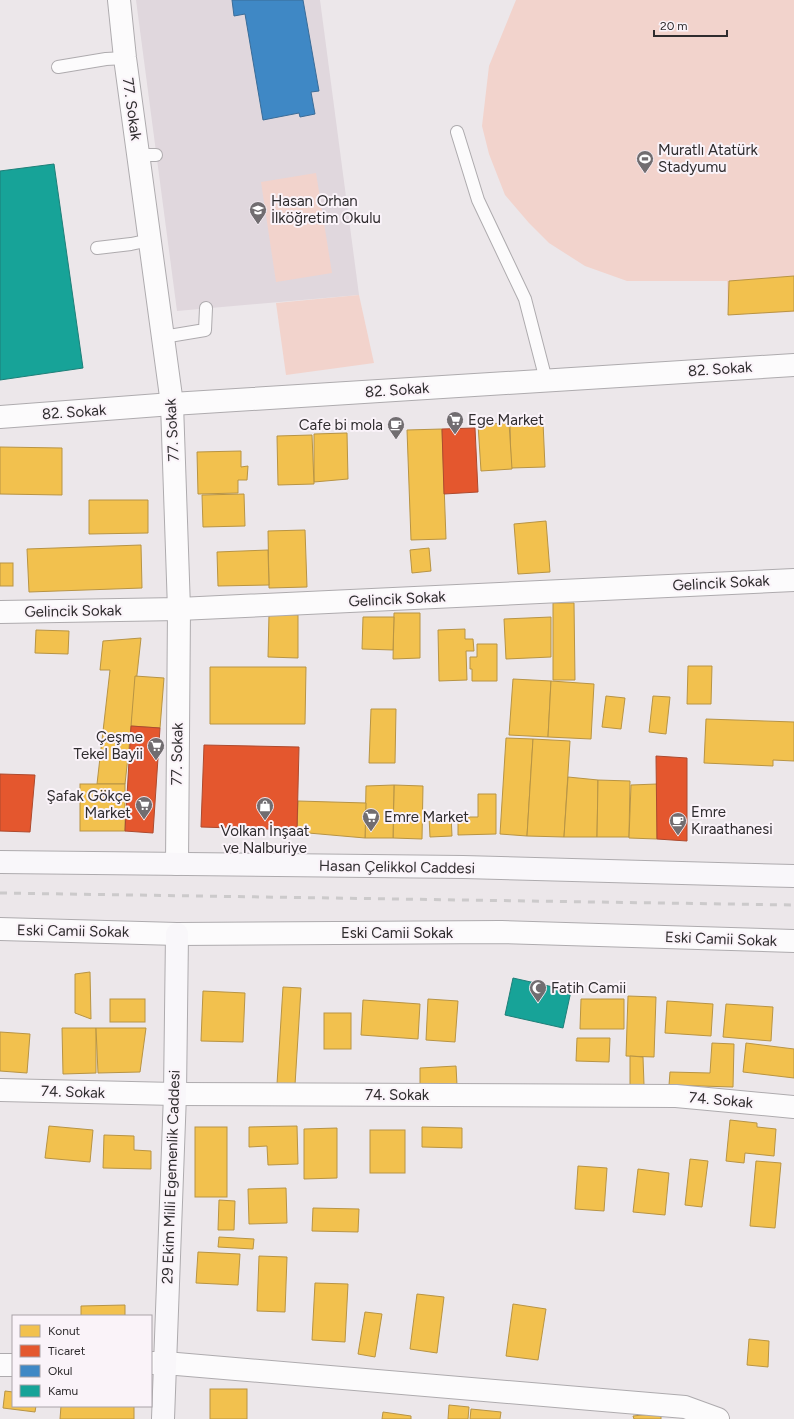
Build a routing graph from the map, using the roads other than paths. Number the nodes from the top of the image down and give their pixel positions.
1 (119, 0) edge
2 (125, 58) junction
3 (58, 67) dead end
4 (457, 132) dead end
5 (150, 240) junction
6 (97, 248) dead end
7 (206, 308) dead end
8 (163, 337) junction
9 (794, 364) edge
10 (546, 380) junction
11 (172, 404) junction
12 (0, 417) edge
13 (794, 580) edge
14 (179, 609) junction
15 (0, 612) edge
16 (0, 862) edge
17 (176, 864) junction
18 (794, 876) edge
19 (0, 930) edge
20 (177, 934) junction
21 (794, 941) edge
22 (0, 1090) edge
23 (175, 1094) junction
24 (794, 1107) edge
25 (158, 1363) edge
26 (0, 1365) edge
27 (12, 1365) edge
28 (163, 1419) edge
29 (718, 1419) edge

1 - 2 street, 77. Sokak
2 - 3 lane
2 - 5 street, 77. Sokak
4 - 10 lane
5 - 6 lane
5 - 8 street, 77. Sokak
7 - 8 lane
8 - 11 street, 77. Sokak
9 - 10 street, 82. Sokak
10 - 11 street, 82. Sokak
11 - 12 street, 82. Sokak
11 - 14 street, 77. Sokak
13 - 14 street, Gelincik Sokak
14 - 15 street, Gelincik Sokak
14 - 17 street, 77. Sokak
16 - 17 main road, Hasan Çelikkol Caddesi
17 - 18 main road, Hasan Çelikkol Caddesi
19 - 20 street, Eski Camii Sokak
20 - 21 street, Eski Camii Sokak
20 - 23 main road, 29 Ekim Milli Egemenlik Caddesi
22 - 23 street, 74. Sokak
23 - 24 street, 74. Sokak
23 - 25 main road, 29 Ekim Milli Egemenlik Caddesi
25 - 28 main road, 29 Ekim Milli Egemenlik Caddesi
25 - 29 street
26 - 27 street

